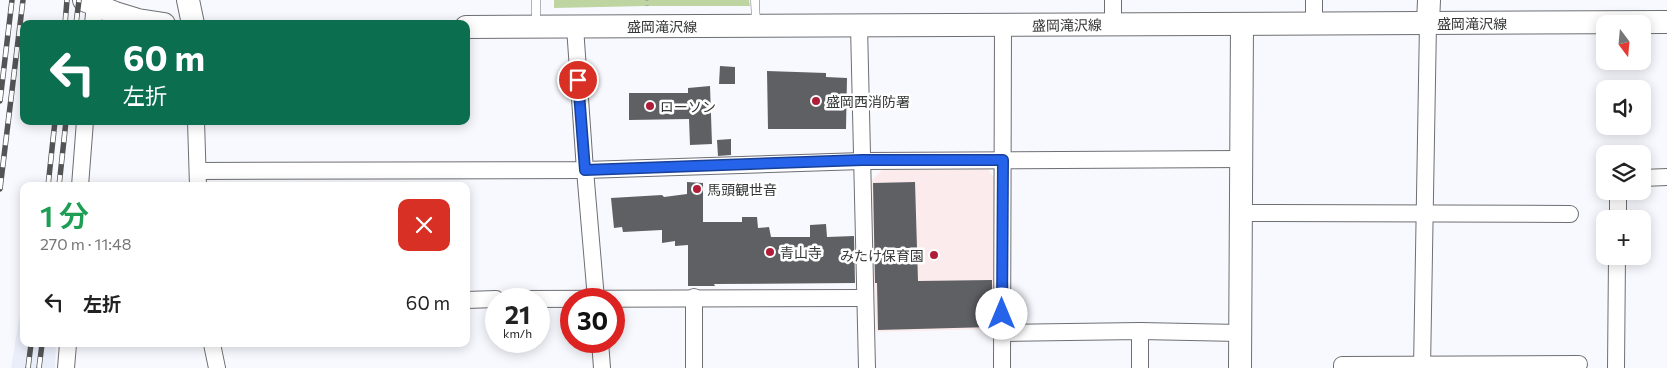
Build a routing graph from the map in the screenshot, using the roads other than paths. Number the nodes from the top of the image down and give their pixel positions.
1 (188, 0) edge
2 (536, 0) edge
3 (756, 0) edge
4 (1113, 0) edge
5 (1314, 0) edge
6 (1428, 0) edge
7 (91, 9) edge
8 (138, 20) edge
9 (192, 20) edge
10 (1667, 22) edge
11 (1428, 23) junction
12 (1113, 24) junction
13 (1242, 24) junction
14 (1314, 24) junction
15 (756, 26) junction
16 (859, 26) junction
17 (1003, 26) junction
18 (470, 27) edge
19 (536, 27) junction
20 (575, 27) junction
21 (85, 125) edge
22 (196, 125) edge
23 (1241, 159) junction
24 (862, 160) junction
25 (1003, 160) junction
26 (585, 170) junction
27 (1667, 177) edge
28 (1651, 178) edge
29 (198, 179) edge
30 (80, 182) edge
31 (1241, 213) junction
32 (1425, 214) junction
33 (1570, 214) dead end
34 (1617, 265) edge
35 (595, 288) edge
36 (625, 298) edge
37 (694, 298) junction
38 (866, 298) junction
39 (485, 299) edge
40 (470, 300) edge
41 (1140, 330) junction
42 (1002, 333) junction
43 (1240, 333) junction
44 (68, 347) edge
45 (213, 347) edge
46 (601, 353) edge
47 (1579, 364) dead end
48 (1422, 366) edge
49 (66, 368) edge
50 (217, 368) edge
51 (602, 368) edge
52 (694, 368) edge
53 (867, 368) edge
54 (1002, 368) edge
55 (1140, 368) edge
56 (1240, 368) edge
57 (1342, 368) edge
58 (1616, 368) edge

1 - 9 main road
2 - 19 lane
3 - 15 lane
4 - 12 street
5 - 14 street
6 - 11 main road
7 - 8 main road
10 - 11 main road, 盛岡滝沢線
11 - 14 main road, 盛岡滝沢線
11 - 32 street
12 - 13 main road, 盛岡滝沢線
12 - 17 main road, 盛岡滝沢線
13 - 14 main road, 盛岡滝沢線
13 - 23 main road
15 - 16 main road, 盛岡滝沢線
15 - 20 main road, 盛岡滝沢線
16 - 17 main road, 盛岡滝沢線
16 - 24 street
17 - 25 street
18 - 19 main road, 盛岡滝沢線
19 - 20 main road, 盛岡滝沢線
20 - 26 street
21 - 30 street
22 - 29 street
23 - 25 street
23 - 31 main road
24 - 25 street
24 - 26 street
24 - 38 street
25 - 42 street
26 - 29 street
26 - 35 street
27 - 28 street
31 - 32 street
31 - 43 main road
32 - 33 street
32 - 48 street
34 - 58 street
36 - 37 street
37 - 38 street
37 - 52 street
38 - 53 street
39 - 40 street
41 - 42 street
41 - 43 street
41 - 55 street
42 - 54 street
43 - 56 main road
44 - 49 street
45 - 50 street
46 - 51 street
47 - 48 street
48 - 57 street

